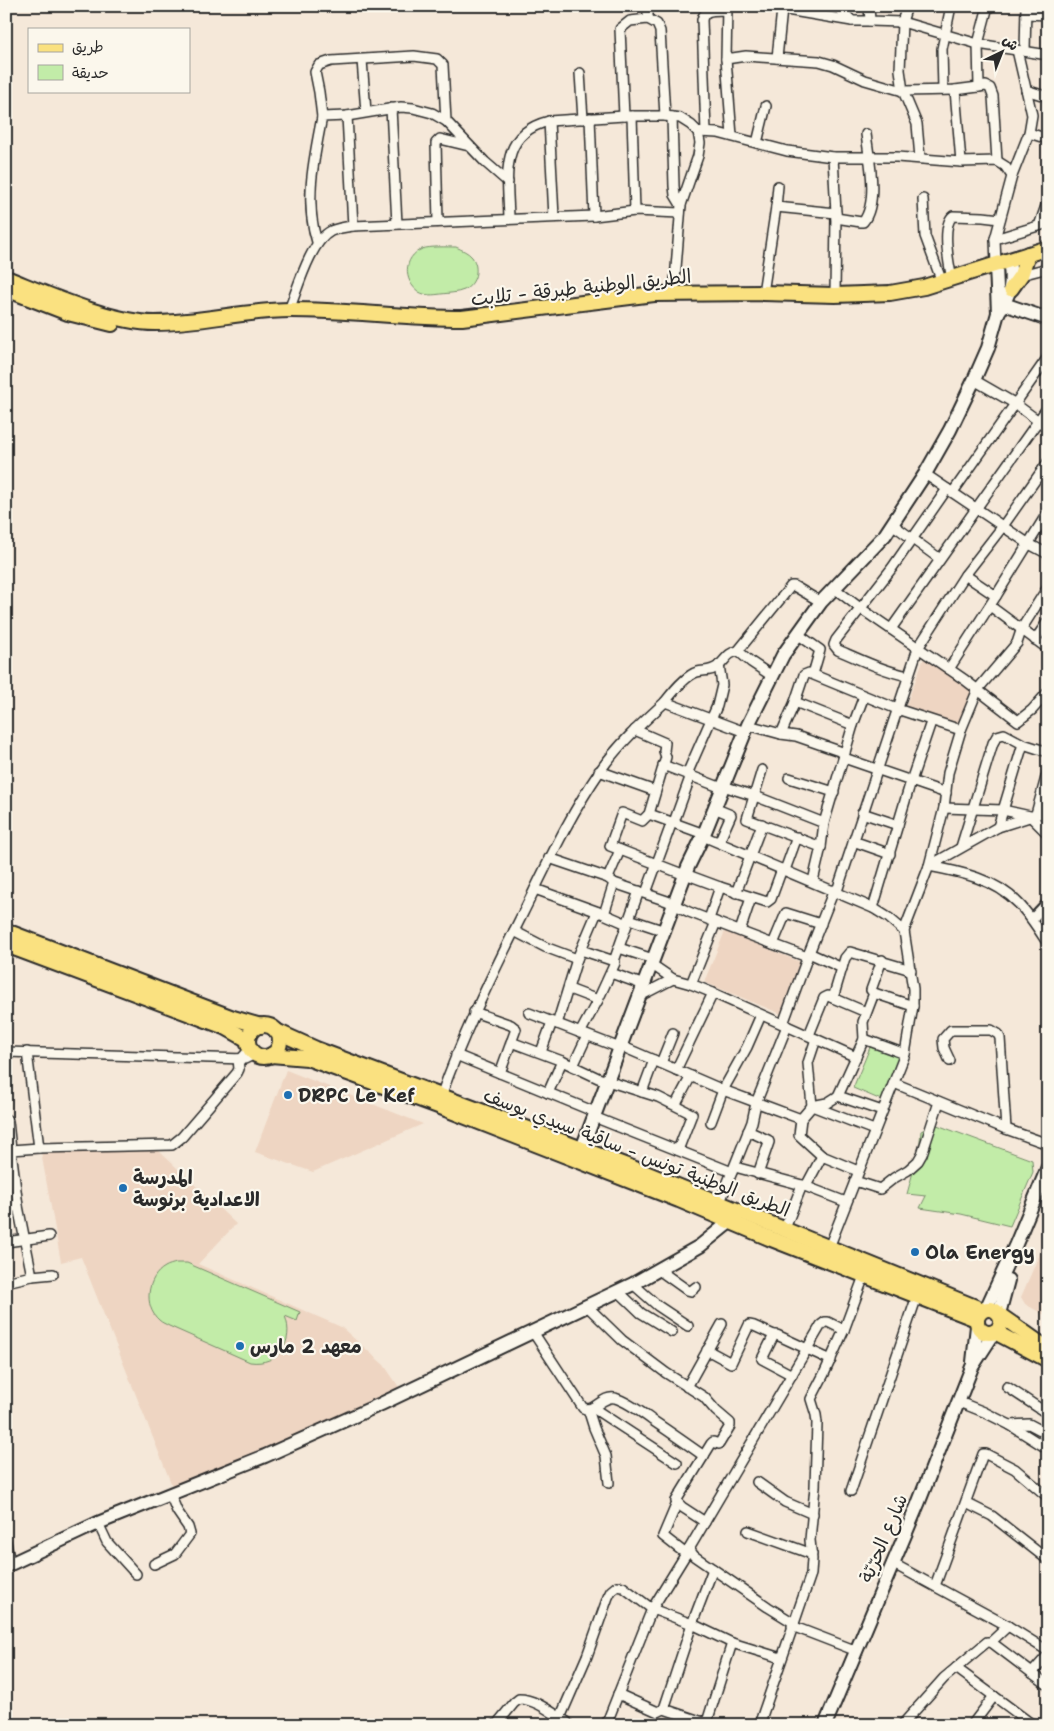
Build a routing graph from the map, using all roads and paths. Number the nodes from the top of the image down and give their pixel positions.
1 (648, 6) edge
2 (763, 6) edge
3 (837, 6) edge
4 (869, 6) edge
5 (907, 6) edge
6 (951, 6) edge
7 (988, 6) edge
8 (726, 8) edge
9 (782, 9) junction
10 (1026, 10) edge
11 (1047, 12) edge
12 (648, 19) junction
13 (852, 21) junction
14 (870, 21) junction
15 (902, 22) junction
16 (944, 35) junction
17 (978, 44) junction
18 (1021, 51) junction
19 (1048, 55) edge
20 (777, 58) junction
21 (726, 59) junction
22 (362, 60) junction
23 (580, 73) dead end
24 (979, 87) junction
25 (943, 90) junction
26 (955, 90) junction
27 (1026, 90) junction
28 (903, 91) junction
29 (1048, 97) edge
30 (766, 106) dead end
31 (391, 108) junction
32 (366, 112) junction
33 (347, 116) junction
34 (628, 116) junction
35 (669, 116) junction
36 (322, 117) junction
37 (587, 118) junction
38 (446, 121) junction
39 (549, 121) junction
40 (702, 132) junction
41 (1029, 133) junction
42 (866, 134) dead end
43 (732, 136) junction
44 (1048, 139) edge
45 (757, 143) junction
46 (470, 146) junction
47 (833, 157) junction
48 (868, 157) junction
49 (920, 158) junction
50 (997, 161) junction
51 (961, 162) junction
52 (1012, 176) junction
53 (508, 182) junction
54 (778, 186) dead end
55 (923, 199) dead end
56 (1048, 200) edge
57 (776, 207) junction
58 (681, 209) junction
59 (635, 211) junction
60 (836, 215) junction
61 (594, 216) junction
62 (554, 217) junction
63 (509, 218) junction
64 (1000, 219) junction
65 (438, 222) junction
66 (397, 224) junction
67 (1044, 225) edge
68 (353, 226) junction
69 (995, 239) junction
70 (317, 242) junction
71 (1048, 248) edge
72 (1028, 254) junction
73 (1002, 263) junction
74 (1048, 268) edge
75 (1021, 275) junction
76 (6, 278) edge
77 (947, 280) junction
78 (6, 289) edge
79 (1011, 289) junction
80 (674, 293) junction
81 (764, 293) junction
82 (835, 295) junction
83 (1000, 306) junction
84 (289, 310) junction
85 (1048, 318) edge
86 (143, 323) junction
87 (1048, 357) edge
88 (974, 380) junction
89 (1014, 403) junction
90 (1048, 406) edge
91 (1038, 421) junction
92 (1048, 428) edge
93 (1048, 462) edge
94 (925, 474) junction
95 (950, 490) junction
96 (976, 507) junction
97 (1048, 512) edge
98 (892, 524) junction
99 (1003, 526) junction
100 (912, 538) junction
101 (1029, 544) junction
102 (1048, 554) edge
103 (940, 559) junction
104 (965, 575) junction
105 (1048, 587) edge
106 (834, 588) junction
107 (996, 596) junction
108 (821, 602) junction
109 (990, 606) junction
110 (860, 608) junction
111 (1048, 621) edge
112 (1022, 628) junction
113 (891, 629) junction
114 (799, 635) junction
115 (1035, 640) junction
116 (918, 648) junction
117 (1048, 649) edge
118 (738, 651) junction
119 (719, 666) junction
120 (949, 669) junction
121 (813, 674) junction
122 (772, 676) junction
123 (908, 676) junction
124 (978, 689) junction
125 (1048, 692) edge
126 (864, 696) junction
127 (665, 702) junction
128 (795, 702) junction
129 (897, 709) junction
130 (710, 718) junction
131 (1018, 721) junction
132 (931, 722) junction
133 (853, 726) junction
134 (746, 728) junction
135 (635, 730) junction
136 (961, 730) junction
137 (781, 734) junction
138 (1008, 735) junction
139 (1024, 744) junction
140 (1048, 752) edge
141 (845, 755) junction
142 (664, 765) junction
143 (877, 769) junction
144 (762, 770) dead end
145 (1048, 770) edge
146 (600, 771) junction
147 (689, 775) junction
148 (789, 778) dead end
149 (911, 781) junction
150 (722, 787) junction
151 (655, 791) junction
152 (834, 792) junction
153 (946, 792) junction
154 (755, 796) junction
155 (714, 808) junction
156 (944, 808) junction
157 (974, 809) junction
158 (1003, 810) junction
159 (1048, 811) edge
160 (862, 813) junction
161 (649, 814) junction
162 (1033, 815) junction
163 (673, 822) junction
164 (824, 823) junction
165 (762, 824) junction
166 (898, 825) junction
167 (998, 827) junction
168 (1048, 834) edge
169 (704, 835) junction
170 (797, 837) junction
171 (853, 841) junction
172 (719, 842) junction
173 (821, 847) junction
174 (961, 847) junction
175 (620, 850) junction
176 (890, 854) junction
177 (749, 855) junction
178 (549, 858) junction
179 (658, 864) junction
180 (929, 866) junction
181 (784, 869) junction
182 (685, 874) junction
183 (611, 880) junction
184 (813, 881) junction
185 (720, 887) junction
186 (535, 889) junction
187 (836, 891) junction
188 (643, 892) junction
189 (736, 893) junction
190 (751, 898) junction
191 (1048, 902) edge
192 (675, 904) junction
193 (873, 908) junction
194 (600, 913) junction
195 (1032, 919) junction
196 (712, 920) junction
197 (628, 922) junction
198 (820, 924) junction
199 (6, 931) edge
200 (665, 931) junction
201 (740, 931) junction
202 (904, 931) junction
203 (514, 932) junction
204 (773, 944) junction
205 (1048, 944) edge
206 (6, 945) edge
207 (619, 948) junction
208 (581, 950) junction
209 (808, 955) junction
210 (577, 959) junction
211 (882, 960) junction
212 (614, 961) junction
213 (652, 961) junction
214 (842, 968) junction
215 (911, 970) junction
216 (611, 973) junction
217 (673, 979) junction
218 (691, 984) junction
219 (569, 989) junction
220 (642, 990) junction
221 (713, 992) junction
222 (874, 993) junction
223 (833, 998) junction
224 (598, 1000) junction
225 (913, 1006) junction
226 (474, 1012) junction
227 (866, 1012) junction
228 (529, 1013) dead end
229 (761, 1015) junction
230 (555, 1023) junction
231 (785, 1025) junction
232 (260, 1026) junction
233 (276, 1031) junction
234 (673, 1033) dead end
235 (583, 1034) junction
236 (812, 1037) junction
237 (864, 1039) junction
238 (511, 1042) junction
239 (620, 1047) junction
240 (6, 1052) edge
241 (27, 1052) junction
242 (246, 1052) junction
243 (541, 1052) junction
244 (905, 1054) junction
245 (271, 1055) junction
246 (456, 1055) junction
247 (856, 1057) junction
248 (562, 1061) junction
249 (950, 1061) dead end
250 (658, 1062) junction
251 (573, 1066) junction
252 (676, 1070) junction
253 (500, 1073) junction
254 (691, 1076) junction
255 (608, 1081) junction
256 (894, 1084) junction
257 (723, 1090) junction
258 (642, 1092) junction
259 (548, 1093) junction
260 (441, 1096) junction
261 (838, 1096) junction
262 (939, 1102) junction
263 (756, 1103) junction
264 (676, 1104) junction
265 (812, 1106) junction
266 (882, 1111) junction
267 (594, 1114) junction
268 (6, 1119) edge
269 (801, 1119) junction
270 (711, 1122) dead end
271 (1006, 1129) junction
272 (874, 1130) junction
273 (748, 1131) junction
274 (1048, 1144) edge
275 (39, 1148) junction
276 (11, 1150) junction
277 (678, 1150) junction
278 (580, 1155) junction
279 (822, 1156) junction
280 (1048, 1167) edge
281 (9, 1168) edge
282 (733, 1170) junction
283 (858, 1171) junction
284 (758, 1174) junction
285 (854, 1181) junction
286 (1048, 1182) edge
287 (804, 1186) junction
288 (846, 1202) junction
289 (18, 1206) junction
290 (6, 1208) edge
291 (718, 1209) junction
292 (736, 1217) junction
293 (784, 1230) junction
294 (49, 1236) dead end
295 (26, 1239) junction
296 (6, 1242) edge
297 (826, 1254) junction
298 (659, 1270) junction
299 (53, 1274) dead end
300 (32, 1276) junction
301 (864, 1276) junction
302 (6, 1282) edge
303 (633, 1284) junction
304 (696, 1287) dead end
305 (618, 1291) junction
306 (917, 1296) junction
307 (588, 1306) junction
308 (1000, 1315) junction
309 (981, 1316) junction
310 (722, 1324) dead end
311 (688, 1326) dead end
312 (844, 1330) junction
313 (533, 1332) junction
314 (672, 1332) dead end
315 (994, 1332) junction
316 (774, 1335) junction
317 (807, 1349) junction
318 (1048, 1349) edge
319 (707, 1350) junction
320 (831, 1360) junction
321 (1048, 1360) edge
322 (973, 1365) junction
323 (792, 1375) junction
324 (687, 1387) junction
325 (1007, 1387) dead end
326 (958, 1402) junction
327 (590, 1408) junction
328 (1048, 1414) edge
329 (1010, 1425) junction
330 (1048, 1434) edge
331 (1048, 1449) edge
332 (704, 1456) junction
333 (676, 1463) dead end
334 (757, 1482) dead end
335 (609, 1483) dead end
336 (851, 1491) dead end
337 (170, 1494) junction
338 (1048, 1498) edge
339 (677, 1503) junction
340 (966, 1503) junction
341 (813, 1514) junction
342 (705, 1522) junction
343 (98, 1523) junction
344 (748, 1531) dead end
345 (6, 1542) edge
346 (688, 1552) junction
347 (812, 1554) junction
348 (1048, 1560) edge
349 (892, 1563) junction
350 (154, 1564) dead end
351 (8, 1565) edge
352 (713, 1569) junction
353 (136, 1574) dead end
354 (934, 1586) junction
355 (652, 1609) junction
356 (692, 1624) junction
357 (793, 1624) junction
358 (1008, 1626) junction
359 (732, 1642) junction
360 (991, 1642) junction
361 (856, 1651) junction
362 (1048, 1651) edge
363 (1048, 1655) edge
364 (781, 1658) junction
365 (956, 1668) junction
366 (1032, 1673) junction
367 (1048, 1685) edge
368 (618, 1694) junction
369 (994, 1696) junction
370 (664, 1709) junction
371 (565, 1722) edge
372 (710, 1724) edge
373 (496, 1725) edge
374 (606, 1725) edge
375 (759, 1725) edge
376 (826, 1725) edge
377 (902, 1725) edge
378 (972, 1725) edge
379 (1033, 1725) edge

1 - 12 street
2 - 9 street
3 - 13 street
4 - 14 street
5 - 15 street
6 - 16 street
7 - 17 street
8 - 21 street
8 - 40 street
9 - 13 street
9 - 20 street
10 - 11 street
10 - 18 street
12 - 34 street
12 - 35 street
13 - 14 street
14 - 15 street
15 - 16 street
15 - 28 street
16 - 17 street
16 - 25 street
17 - 18 street
17 - 24 street
18 - 19 street
18 - 27 street
20 - 21 street
20 - 28 street
21 - 43 street
22 - 32 street
22 - 36 street
22 - 38 street
23 - 37 street
24 - 26 street
24 - 50 street
25 - 26 street
25 - 28 street
26 - 51 street
27 - 29 street
27 - 41 street
28 - 49 street
30 - 45 street
31 - 32 street
31 - 38 street
31 - 66 street
32 - 33 street
33 - 36 street
33 - 68 street
34 - 35 street
34 - 37 street
34 - 59 street
35 - 40 street
35 - 58 street
36 - 70 street
37 - 39 street
37 - 61 street
38 - 46 street
39 - 53 street
39 - 62 street
40 - 43 street
40 - 58 street
41 - 44 street
41 - 52 street
42 - 48 street
43 - 45 street
45 - 47 street
46 - 53 street
46 - 65 street
47 - 48 street
47 - 60 street
48 - 49 street
48 - 60 street
49 - 51 street
50 - 51 street
50 - 52 street
52 - 64 street
53 - 63 street
54 - 57 street
55 - 77 street
56 - 67 street
57 - 60 street
57 - 81 street
58 - 59 street
58 - 80 street
59 - 61 street
60 - 82 street
61 - 62 street
62 - 63 street
63 - 65 street
64 - 69 street
64 - 77 street
65 - 66 street
66 - 68 street
67 - 69 street
68 - 70 street
69 - 73 street
70 - 84 street
71 - 72 main road, الطريق الوطنية طبرقة - تلابت
72 - 73 main road, الطريق الوطنية طبرقة - تلابت
72 - 75 main road
73 - 77 main road, الطريق الوطنية طبرقة - تلابت
73 - 79 street
73 - 83 street
74 - 75 street
75 - 79 main road
76 - 86 main road, الطريق الوطنية طبرقة - تلابت
77 - 82 main road, الطريق الوطنية طبرقة - تلابت
78 - 86 main road, الطريق الوطنية طبرقة - تلابت
79 - 83 street
80 - 81 main road, الطريق الوطنية طبرقة - تلابت
80 - 84 main road, الطريق الوطنية طبرقة - تلابت
81 - 82 main road, الطريق الوطنية طبرقة - تلابت
83 - 85 street
83 - 88 street
84 - 86 main road, الطريق الوطنية طبرقة - تلابت
87 - 89 street
88 - 89 street
88 - 94 street
89 - 91 street
89 - 95 street
90 - 91 street
91 - 92 street
91 - 96 street
93 - 99 street
94 - 95 street
94 - 98 street
95 - 96 street
95 - 100 street
96 - 99 street
96 - 103 street
97 - 101 street
98 - 100 street
98 - 106 street
99 - 101 street
99 - 104 street
100 - 103 street
100 - 110 street
101 - 102 street
101 - 107 street
103 - 113 street
104 - 107 street
104 - 116 street
105 - 112 street
106 - 108 street
106 - 110 street
107 - 109 street
108 - 114 street
108 - 118 street
109 - 112 street
109 - 120 street
110 - 113 street
110 - 123 street
111 - 115 street
112 - 115 street
112 - 124 street
113 - 116 street
114 - 121 street
114 - 122 street
115 - 117 street
116 - 120 street
116 - 123 street
118 - 119 street
118 - 122 street
119 - 127 street
119 - 130 street
120 - 124 street
121 - 126 street
121 - 128 street
122 - 134 street
123 - 129 street
124 - 131 street
124 - 136 street
125 - 131 street
126 - 129 street
126 - 133 street
127 - 130 street
127 - 135 street
128 - 133 street
128 - 137 street
129 - 132 street
129 - 143 street
130 - 134 street
130 - 147 street
131 - 138 street
132 - 136 street
132 - 149 street
133 - 141 street
134 - 137 street
134 - 150 street
135 - 142 street
135 - 146 street
136 - 153 street
137 - 141 street
138 - 139 street
138 - 157 street
139 - 140 street
139 - 158 street
141 - 143 street
141 - 152 street
142 - 147 street
142 - 151 street
143 - 149 street
143 - 160 street
144 - 154 street
145 - 162 street
146 - 151 street
146 - 178 street
147 - 150 street
147 - 163 street
148 - 152 street
149 - 153 street
149 - 166 street
150 - 154 street
150 - 155 street
151 - 161 street
152 - 164 street
153 - 156 street
154 - 164 street
154 - 165 street
155 - 169 street
155 - 172 street
156 - 157 street
156 - 180 street
157 - 158 street
157 - 174 street
158 - 162 street
158 - 167 street
159 - 162 street
160 - 166 street
160 - 171 street
161 - 163 street
161 - 175 street
162 - 167 street
162 - 168 street
163 - 169 street
163 - 179 street
164 - 173 street
165 - 170 street
165 - 177 street
166 - 176 street
167 - 174 street
169 - 172 street
169 - 182 street
170 - 173 street
170 - 181 street
171 - 176 street
171 - 187 street
172 - 177 street
173 - 184 street
174 - 180 street
175 - 179 street
175 - 183 street
176 - 193 street
177 - 181 street
177 - 189 street
178 - 183 street
178 - 186 street
179 - 182 street
179 - 188 street
180 - 195 street
180 - 202 street
181 - 184 street
181 - 190 street
182 - 185 street
182 - 192 street
183 - 188 street
183 - 194 street
184 - 187 street
185 - 189 street
185 - 196 street
186 - 194 street
186 - 203 street
187 - 193 street
187 - 198 street
188 - 192 street
188 - 197 street
189 - 190 street
190 - 201 street
191 - 195 street
192 - 196 street
192 - 200 street
193 - 202 street
194 - 197 street
194 - 208 street
195 - 205 street
196 - 201 street
196 - 218 street
197 - 200 street
197 - 207 street
198 - 204 street
198 - 209 street
199 - 232 main road
200 - 213 street
201 - 204 street
202 - 215 street
203 - 210 street
203 - 226 street
204 - 209 street
206 - 242 main road
207 - 212 street
207 - 213 street
208 - 210 street
208 - 212 street
209 - 214 street
209 - 231 street
210 - 219 street
211 - 214 street
211 - 215 street
211 - 222 street
212 - 216 street
213 - 217 street
213 - 220 street
214 - 223 street
215 - 225 street
216 - 220 street
216 - 224 street
217 - 218 street
217 - 220 street
218 - 221 street
219 - 224 street
219 - 230 street
220 - 239 street
221 - 229 street
221 - 252 street
222 - 225 street
222 - 227 street
223 - 227 street
223 - 236 street
224 - 235 street
225 - 244 street
226 - 238 street
226 - 246 street
227 - 237 street
228 - 230 street
229 - 231 street
229 - 257 street
230 - 235 street
230 - 243 street
231 - 236 street
231 - 263 street
232 - 233 main road
232 - 242 main road
233 - 245 main road
233 - 260 main road, الطريق الوطنية تونس - ساقية سيدي يوسف
234 - 250 street
235 - 239 street
235 - 251 street
236 - 247 street
236 - 265 street
237 - 244 street
237 - 247 street
238 - 243 street
238 - 253 street
239 - 250 street
239 - 255 street
240 - 241 street
241 - 242 street
241 - 275 street
242 - 245 main road
242 - 275 street
243 - 248 street
244 - 256 street
245 - 278 main road, الطريق الوطنية تونس - ساقية سيدي يوسف
246 - 253 street
246 - 260 street
247 - 261 street
248 - 251 street
248 - 259 street
249 - 271 street
250 - 252 street
250 - 258 street
251 - 255 street
252 - 254 street
253 - 259 street
254 - 257 street
254 - 264 street
255 - 258 street
255 - 267 street
256 - 262 street
256 - 266 street
257 - 263 street
257 - 270 street
258 - 264 street
259 - 267 street
260 - 278 main road, الطريق الوطنية تونس - ساقية سيدي يوسف
261 - 265 street
261 - 266 street
262 - 271 street
262 - 285 street
263 - 269 street
263 - 273 street
264 - 277 street
265 - 269 street
265 - 272 street
266 - 272 street
267 - 277 street
267 - 278 street
268 - 276 street
269 - 279 street
271 - 274 street
272 - 283 street
273 - 282 street
273 - 284 street
275 - 276 street
276 - 281 street
277 - 282 street
278 - 291 main road, الطريق الوطنية تونس - ساقية سيدي يوسف
279 - 283 street
279 - 287 street
280 - 309 street, شارع الحرّيّة
281 - 289 street
282 - 284 street
282 - 291 street
283 - 285 street
284 - 287 street
285 - 288 street
286 - 308 street
287 - 288 street
287 - 293 street
288 - 297 street
289 - 290 street
289 - 295 street
291 - 292 main road, الطريق الوطنية تونس - ساقية سيدي يوسف
292 - 293 main road, الطريق الوطنية تونس - ساقية سيدي يوسف
292 - 297 main road, الطريق الوطنية تونس - ساقية سيدي يوسف
292 - 298 street
293 - 297 main road, الطريق الوطنية تونس - ساقية سيدي يوسف
294 - 295 street
295 - 296 street
295 - 300 street
297 - 301 main road, الطريق الوطنية تونس - ساقية سيدي يوسف
297 - 309 main road, الطريق الوطنية تونس - ساقية سيدي يوسف
298 - 303 street
298 - 304 street
299 - 300 street
300 - 302 street
301 - 306 main road, الطريق الوطنية تونس - ساقية سيدي يوسف
301 - 312 street
303 - 305 street
303 - 311 street
305 - 307 street
305 - 314 street
306 - 309 main road, الطريق الوطنية تونس - ساقية سيدي يوسف
306 - 336 street
307 - 313 street
307 - 324 street
308 - 309 main road
308 - 315 main road
308 - 318 main road
309 - 315 main road
309 - 322 street, شارع الحرّيّة
310 - 319 street
312 - 317 street
312 - 320 street
313 - 327 street
313 - 337 street
315 - 321 main road
315 - 322 street, شارع الحرّيّة
316 - 317 street
316 - 319 street
316 - 323 street
317 - 320 street
317 - 323 street
319 - 324 street
320 - 341 street
322 - 326 street, شارع الحرّيّة
323 - 342 street
324 - 332 street
325 - 328 street
326 - 329 street
326 - 349 street, شارع الحرّيّة
327 - 332 street
327 - 333 street
327 - 335 street
329 - 330 street
329 - 331 street
332 - 339 street
334 - 341 street
337 - 343 street
337 - 350 street
338 - 340 street
339 - 342 street
339 - 346 street
340 - 348 street
340 - 354 street
341 - 347 street
342 - 346 street
343 - 351 street
343 - 353 street
344 - 347 street
345 - 351 street
346 - 352 street
346 - 355 street
347 - 357 street
349 - 354 street
349 - 361 street, شارع الحرّيّة
352 - 356 street
352 - 357 street
354 - 358 street
355 - 356 street
355 - 368 street
355 - 371 street
356 - 359 street
356 - 370 street
357 - 361 street
357 - 364 street
358 - 360 street
358 - 362 street
359 - 364 street
359 - 372 street
360 - 365 street
360 - 366 street
361 - 376 street, شارع الحرّيّة
363 - 366 street
364 - 375 street
365 - 369 street
365 - 377 street
366 - 367 street
368 - 370 street
368 - 374 street
369 - 378 street
369 - 379 street
370 - 372 street
371 - 373 street

